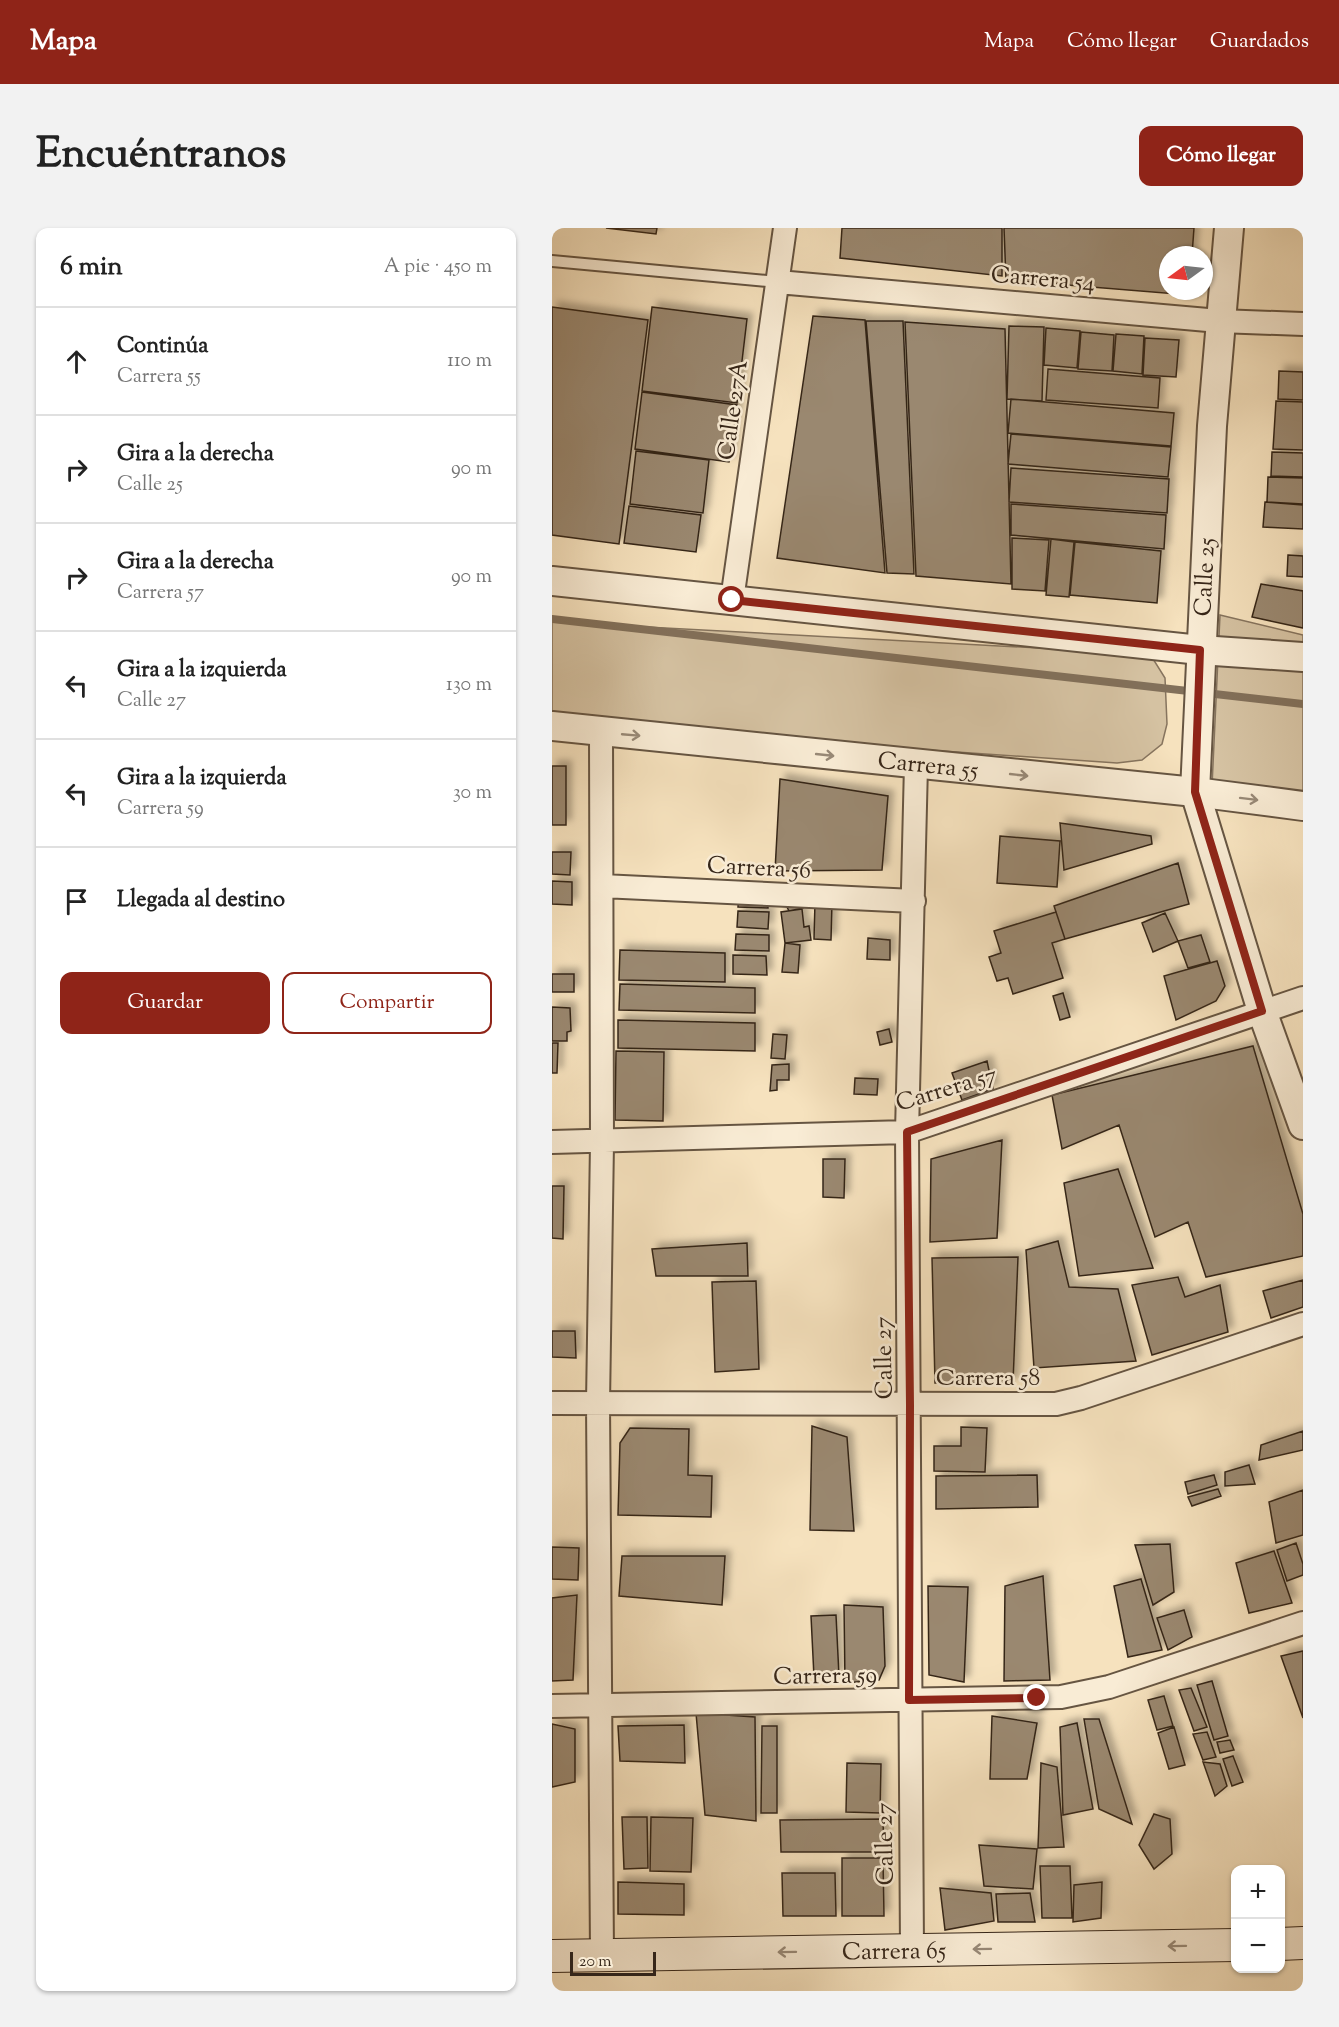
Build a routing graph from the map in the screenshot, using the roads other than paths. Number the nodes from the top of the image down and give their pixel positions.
1 (785, 228) edge
2 (1229, 228) edge
3 (552, 261) edge
4 (778, 282) junction
5 (1220, 321) junction
6 (1303, 324) edge
7 (552, 581) edge
8 (732, 600) junction
9 (1200, 654) junction
10 (1303, 657) edge
11 (552, 726) edge
12 (601, 732) junction
13 (916, 765) junction
14 (1195, 787) junction
15 (1303, 806) edge
16 (602, 886) junction
17 (914, 901) junction
18 (1303, 998) edge
19 (1262, 1011) junction
20 (1303, 1125) edge
21 (907, 1132) junction
22 (552, 1142) edge
23 (602, 1143) junction
24 (1303, 1324) edge
25 (552, 1403) edge
26 (598, 1403) junction
27 (910, 1405) junction
28 (1303, 1623) edge
29 (909, 1700) junction
30 (552, 1706) edge
31 (601, 1707) junction
32 (1303, 1932) edge
33 (1285, 1938) edge
34 (1285, 1944) edge
35 (1303, 1944) edge
36 (1231, 1945) edge
37 (912, 1950) junction
38 (602, 1955) junction
39 (552, 1956) edge

1 - 4 street, Calle 27A
2 - 5 street, Calle 25
3 - 4 lane
4 - 5 street, Carrera 54
4 - 8 street, Calle 27A
5 - 6 street, Carrera 54
5 - 9 street, Calle 25
7 - 8 street
8 - 9 street
9 - 10 street
9 - 14 street, Calle 25
11 - 12 street, Carrera 55
12 -> 13 street, Carrera 55
12 - 16 street
13 -> 14 street, Carrera 55
13 - 17 street, Calle 27
14 -> 15 street, Carrera 55
14 - 19 street, Calle 25
16 - 17 street, Carrera 56
16 - 23 street
17 - 21 street, Calle 27
18 - 19 street, Carrera 57
19 - 20 street, Calle 25
19 - 21 street, Carrera 57
21 - 23 street, Carrera 57
21 - 27 street, Calle 27
22 - 23 street, Carrera 57
23 - 26 street
24 - 27 street, Carrera 58
25 - 26 street, Carrera 58
26 - 27 street, Carrera 58
26 - 31 street
27 - 29 street, Calle 27
28 - 29 street, Carrera 59
29 - 31 street, Carrera 59
29 - 37 street, Calle 27
30 - 31 street, Carrera 59
31 - 38 street
32 - 33 street
34 - 35 main road
36 -> 37 main road, Carrera 65
37 -> 38 main road, Carrera 65
38 - 39 main road, Carrera 65

